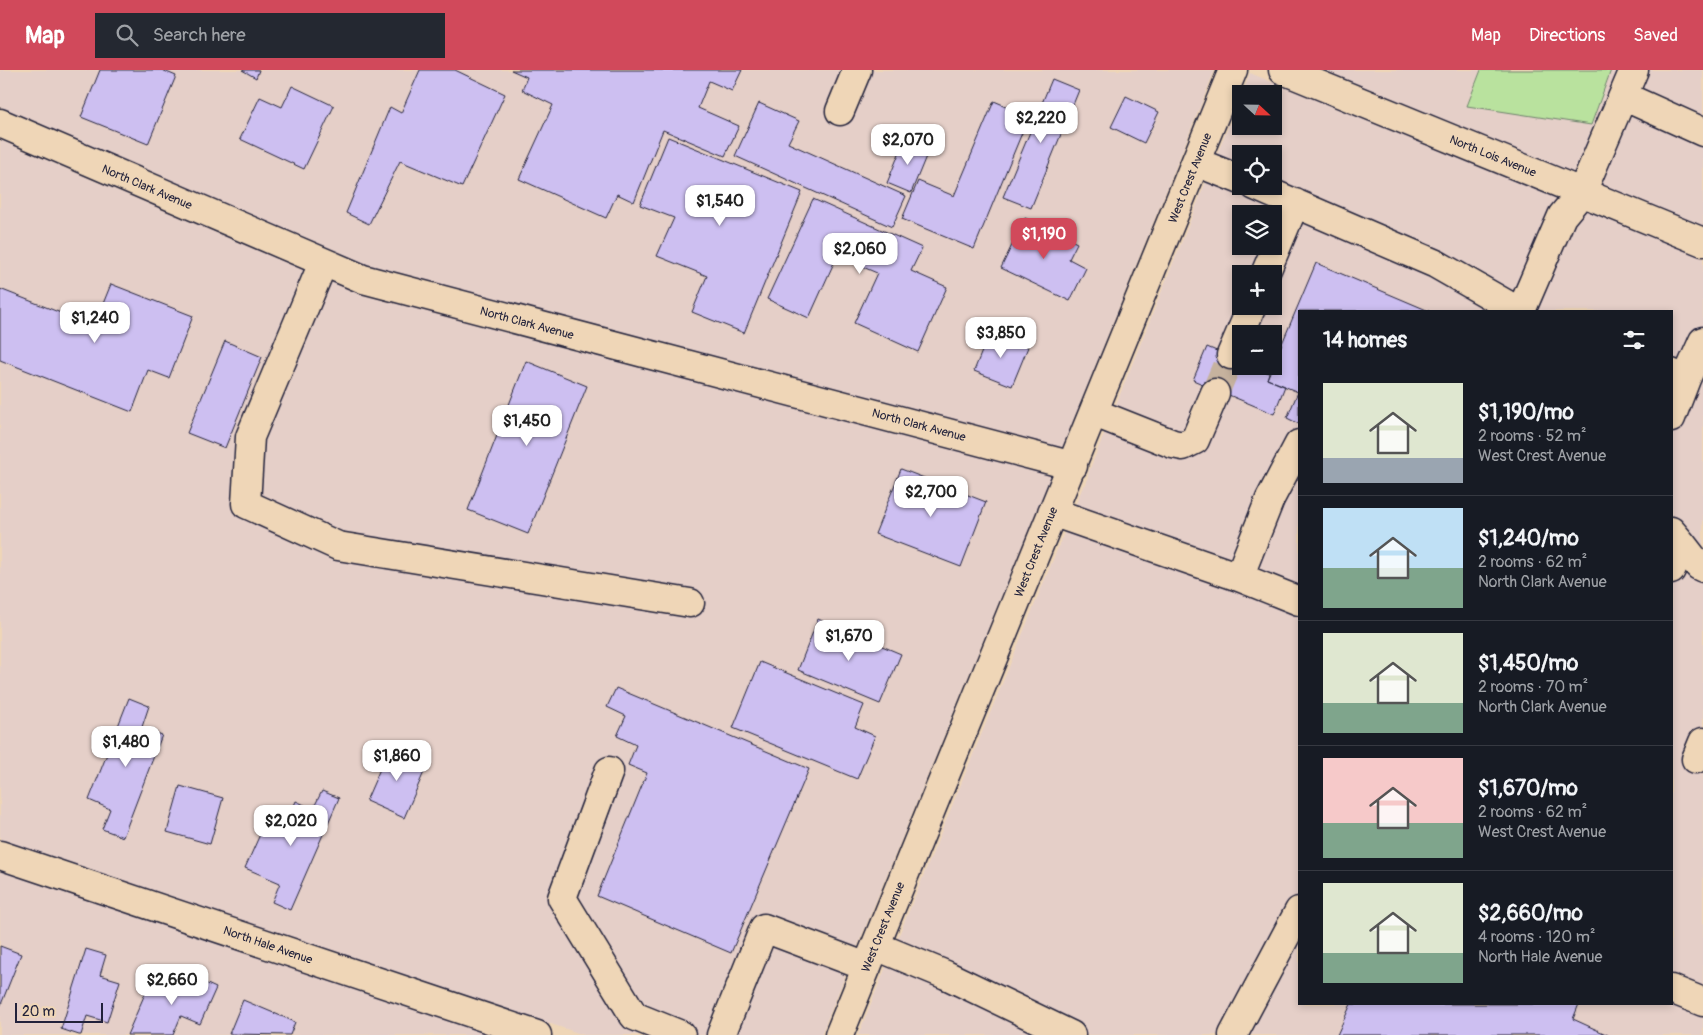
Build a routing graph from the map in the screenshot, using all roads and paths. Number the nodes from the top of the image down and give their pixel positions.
1 (857, 70) edge
2 (1233, 70) edge
3 (1283, 70) edge
4 (1634, 70) edge
5 (1623, 96) junction
6 (840, 112) dead end
7 (0, 123) edge
8 (1703, 132) edge
9 (1196, 162) junction
10 (1232, 176) edge
11 (1582, 192) junction
12 (1276, 195) edge
13 (1295, 203) junction
14 (1703, 242) edge
15 (323, 263) junction
16 (1269, 265) edge
17 (1518, 310) edge
18 (1520, 310) edge
19 (1248, 315) edge
20 (1703, 341) edge
21 (1231, 355) tunnel mouth
22 (1679, 376) edge
23 (1215, 393) tunnel mouth
24 (1673, 408) edge
25 (1095, 413) junction
26 (1298, 446) edge
27 (1073, 466) junction
28 (1052, 512) junction
29 (1677, 537) edge
30 (1673, 559) edge
31 (1703, 568) edge
32 (1239, 577) junction
33 (1298, 601) edge
34 (690, 603) dead end
35 (609, 772) dead end
36 (0, 855) edge
37 (1298, 913) edge
38 (871, 957) junction
39 (1673, 990) edge
40 (1703, 1002) edge
41 (537, 1035) edge
42 (681, 1035) edge
43 (721, 1035) edge
44 (839, 1035) edge
45 (1071, 1035) edge
46 (1233, 1035) edge

1 - 6 street
2 - 9 street, West Crest Avenue
3 - 11 street, North Lois Avenue
4 - 5 street
5 - 8 street
5 - 11 street
7 - 15 street, North Clark Avenue
9 - 10 street
9 - 25 street, West Crest Avenue
11 - 14 street, North Lois Avenue
11 - 18 street
12 - 13 street
13 - 16 street
13 - 17 street
15 - 27 street, North Clark Avenue
15 - 34 street
19 - 21 street
20 - 22 street
22 - 24 street
23 - 25 street
25 - 27 street, West Crest Avenue
26 - 32 street
27 - 28 street, West Crest Avenue
28 - 32 street
28 - 38 street, West Crest Avenue
29 - 30 street
29 - 31 street
32 - 33 street
35 - 42 street
36 - 41 street, North Hale Avenue
37 - 46 street
38 - 43 street
38 - 44 street, West Crest Avenue
38 - 45 street
39 - 40 street

